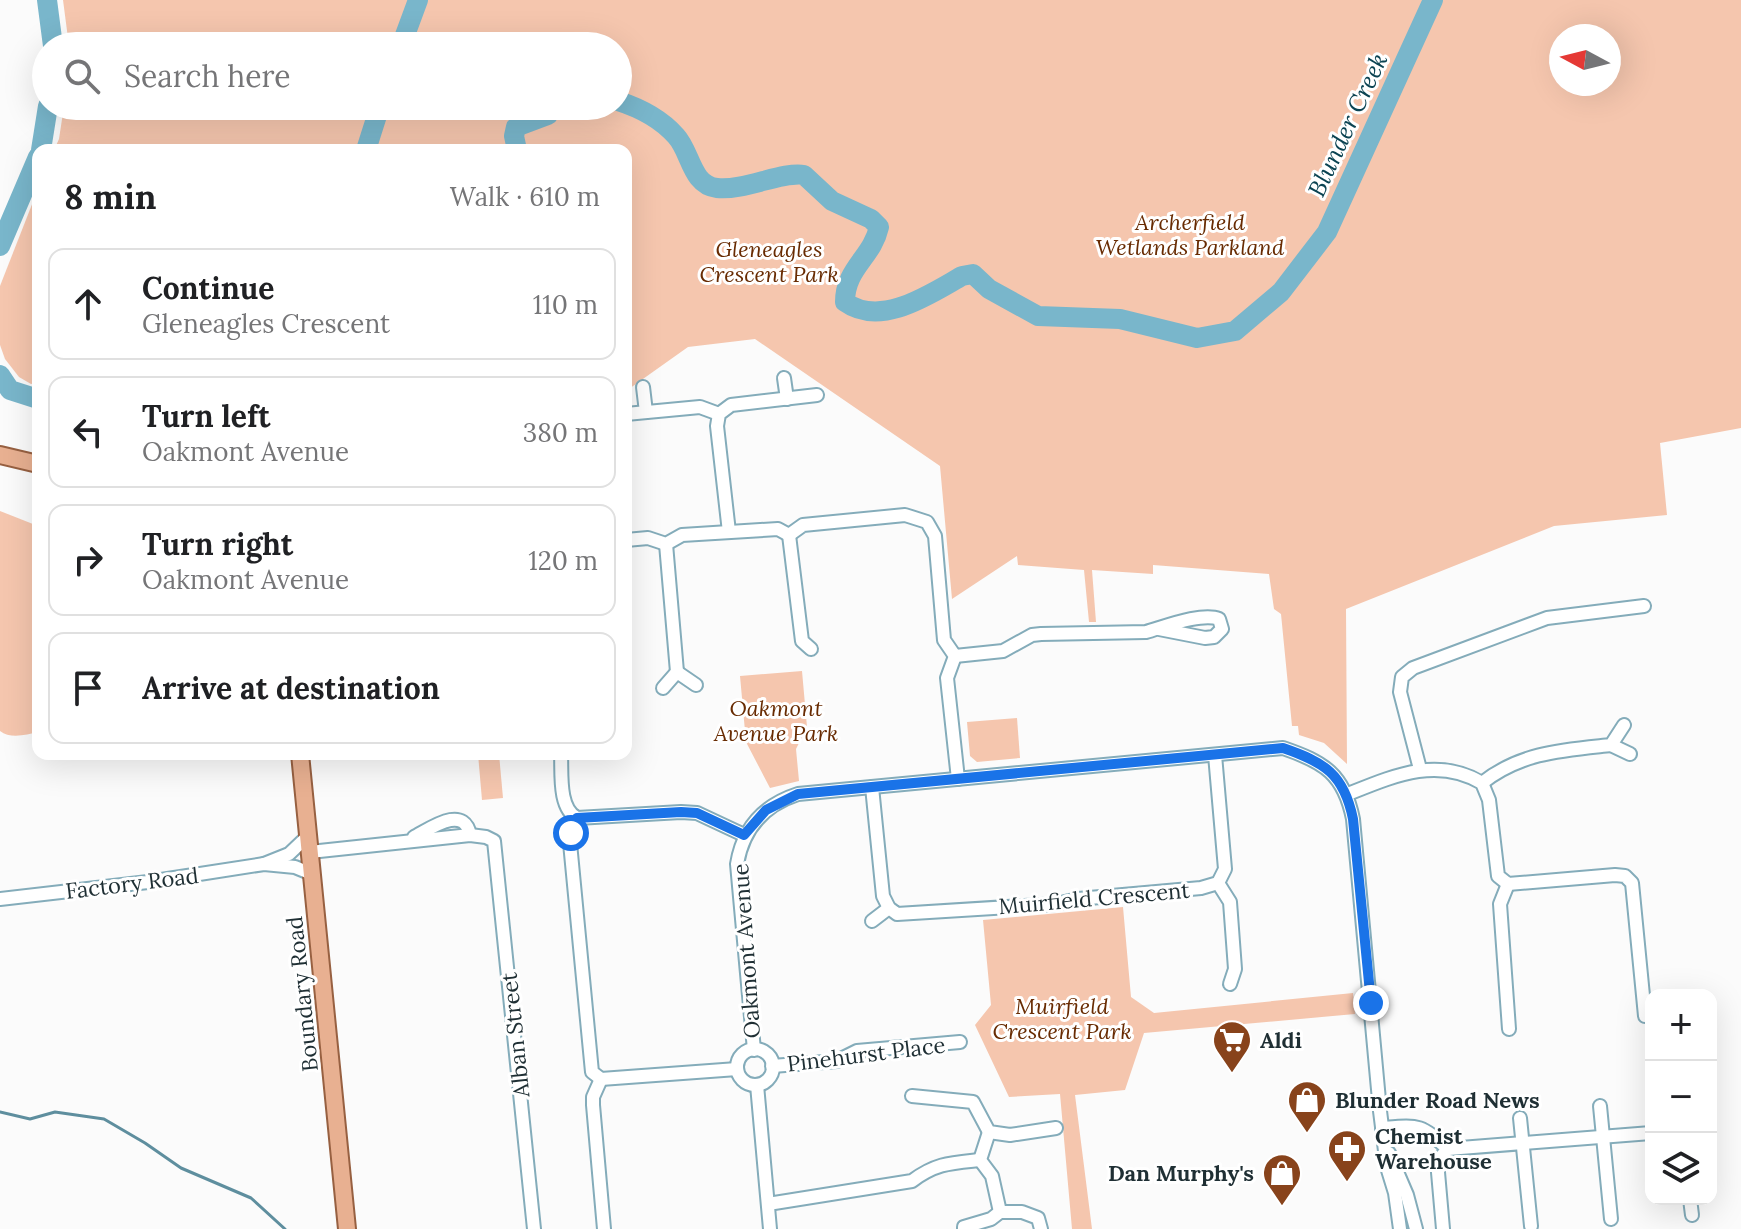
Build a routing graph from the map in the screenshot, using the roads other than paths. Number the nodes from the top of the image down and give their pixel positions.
1 (784, 378) dead end
2 (643, 387) dead end
3 (817, 395) dead end
4 (787, 399) junction
5 (646, 412) junction
6 (632, 413) edge
7 (719, 414) junction
8 (0, 455) edge
9 (32, 463) edge
10 (729, 532) junction
11 (789, 535) junction
12 (632, 539) edge
13 (666, 544) junction
14 (1644, 606) dead end
15 (1159, 629) dead end
16 (811, 649) dead end
17 (955, 656) junction
18 (677, 672) junction
19 (696, 685) dead end
20 (663, 688) dead end
21 (1624, 725) dead end
22 (1611, 745) junction
23 (1630, 754) dead end
24 (1215, 755) junction
25 (301, 760) edge
26 (561, 760) edge
27 (1420, 769) junction
28 (958, 779) junction
29 (1482, 783) junction
30 (872, 787) junction
31 (1348, 794) junction
32 (577, 818) junction
33 (744, 835) junction
34 (494, 841) joint
35 (309, 844) junction
36 (264, 864) junction
37 (312, 874) junction
38 (1218, 883) junction
39 (1508, 884) junction
40 (0, 899) edge
41 (889, 908) junction
42 (872, 921) dead end
43 (1230, 984) dead end
44 (1645, 1016) dead end
45 (1509, 1029) dead end
46 (960, 1042) dead end
47 (754, 1050) junction
48 (772, 1066) junction
49 (737, 1069) junction
50 (601, 1079) junction
51 (757, 1085) junction
52 (912, 1096) dead end
53 (1600, 1106) dead end
54 (1520, 1118) dead end
55 (1056, 1128) dead end
56 (1382, 1128) junction
57 (989, 1132) junction
58 (1645, 1134) edge
59 (1603, 1138) junction
60 (1383, 1142) junction
61 (1523, 1144) junction
62 (1448, 1149) junction
63 (980, 1160) junction
64 (768, 1204) junction
65 (1691, 1205) edge
66 (1000, 1212) junction
67 (1692, 1215) dead end
68 (1611, 1219) dead end
69 (1531, 1226) dead end
70 (347, 1229) edge
71 (534, 1229) edge
72 (604, 1229) edge
73 (770, 1229) edge
74 (964, 1229) edge
75 (1041, 1229) edge
76 (1400, 1229) edge
77 (1416, 1229) edge
78 (1443, 1229) edge

1 - 4 street
2 - 5 street
3 - 4 street
4 - 7 street
5 - 6 street
5 - 7 street
7 - 10 street
8 - 9 main road
10 - 11 street
10 - 13 street
11 - 16 street
11 - 17 street
12 - 13 street
13 - 18 street
14 - 27 street
15 - 17 street
17 - 28 street
18 - 19 street
18 - 20 street
21 - 22 street
22 - 23 street
22 - 29 street
24 - 28 street, Oakmont Avenue
24 - 31 street, Oakmont Avenue
24 - 38 street, Muirfield Crescent
25 - 35 main road, Boundary Road
26 - 32 street
27 - 29 street
27 - 31 street
28 - 30 street, Oakmont Avenue
29 - 39 street
30 - 33 street, Oakmont Avenue
30 - 41 street
31 - 56 street
32 - 33 street
32 - 50 street
33 - 47 street, Oakmont Avenue
34 - 35 street, Factory Road
34 - 71 street, Alban Street
35 - 36 street, Factory Road
35 - 37 main road, Boundary Road
36 - 37 street, Factory Road
36 - 40 street, Factory Road
37 - 70 main road, Boundary Road
38 - 41 street, Muirfield Crescent
38 - 43 street
39 - 44 street
39 - 45 street
41 - 42 street
46 - 48 street, Pinehurst Place
47 - 48 street
47 - 49 street
48 - 51 street
49 - 50 street
49 - 51 street
50 - 72 street
51 - 64 street
52 - 57 street
53 - 59 street
54 - 61 street
55 - 57 street
56 - 60 street
56 - 62 street
57 - 63 street
58 - 59 street
59 - 61 street
59 - 68 street
60 - 76 street
60 - 77 street
61 - 62 street
61 - 69 street
62 - 78 street
63 - 64 street
63 - 66 street
64 - 73 street
65 - 67 street
66 - 74 street
66 - 75 street

